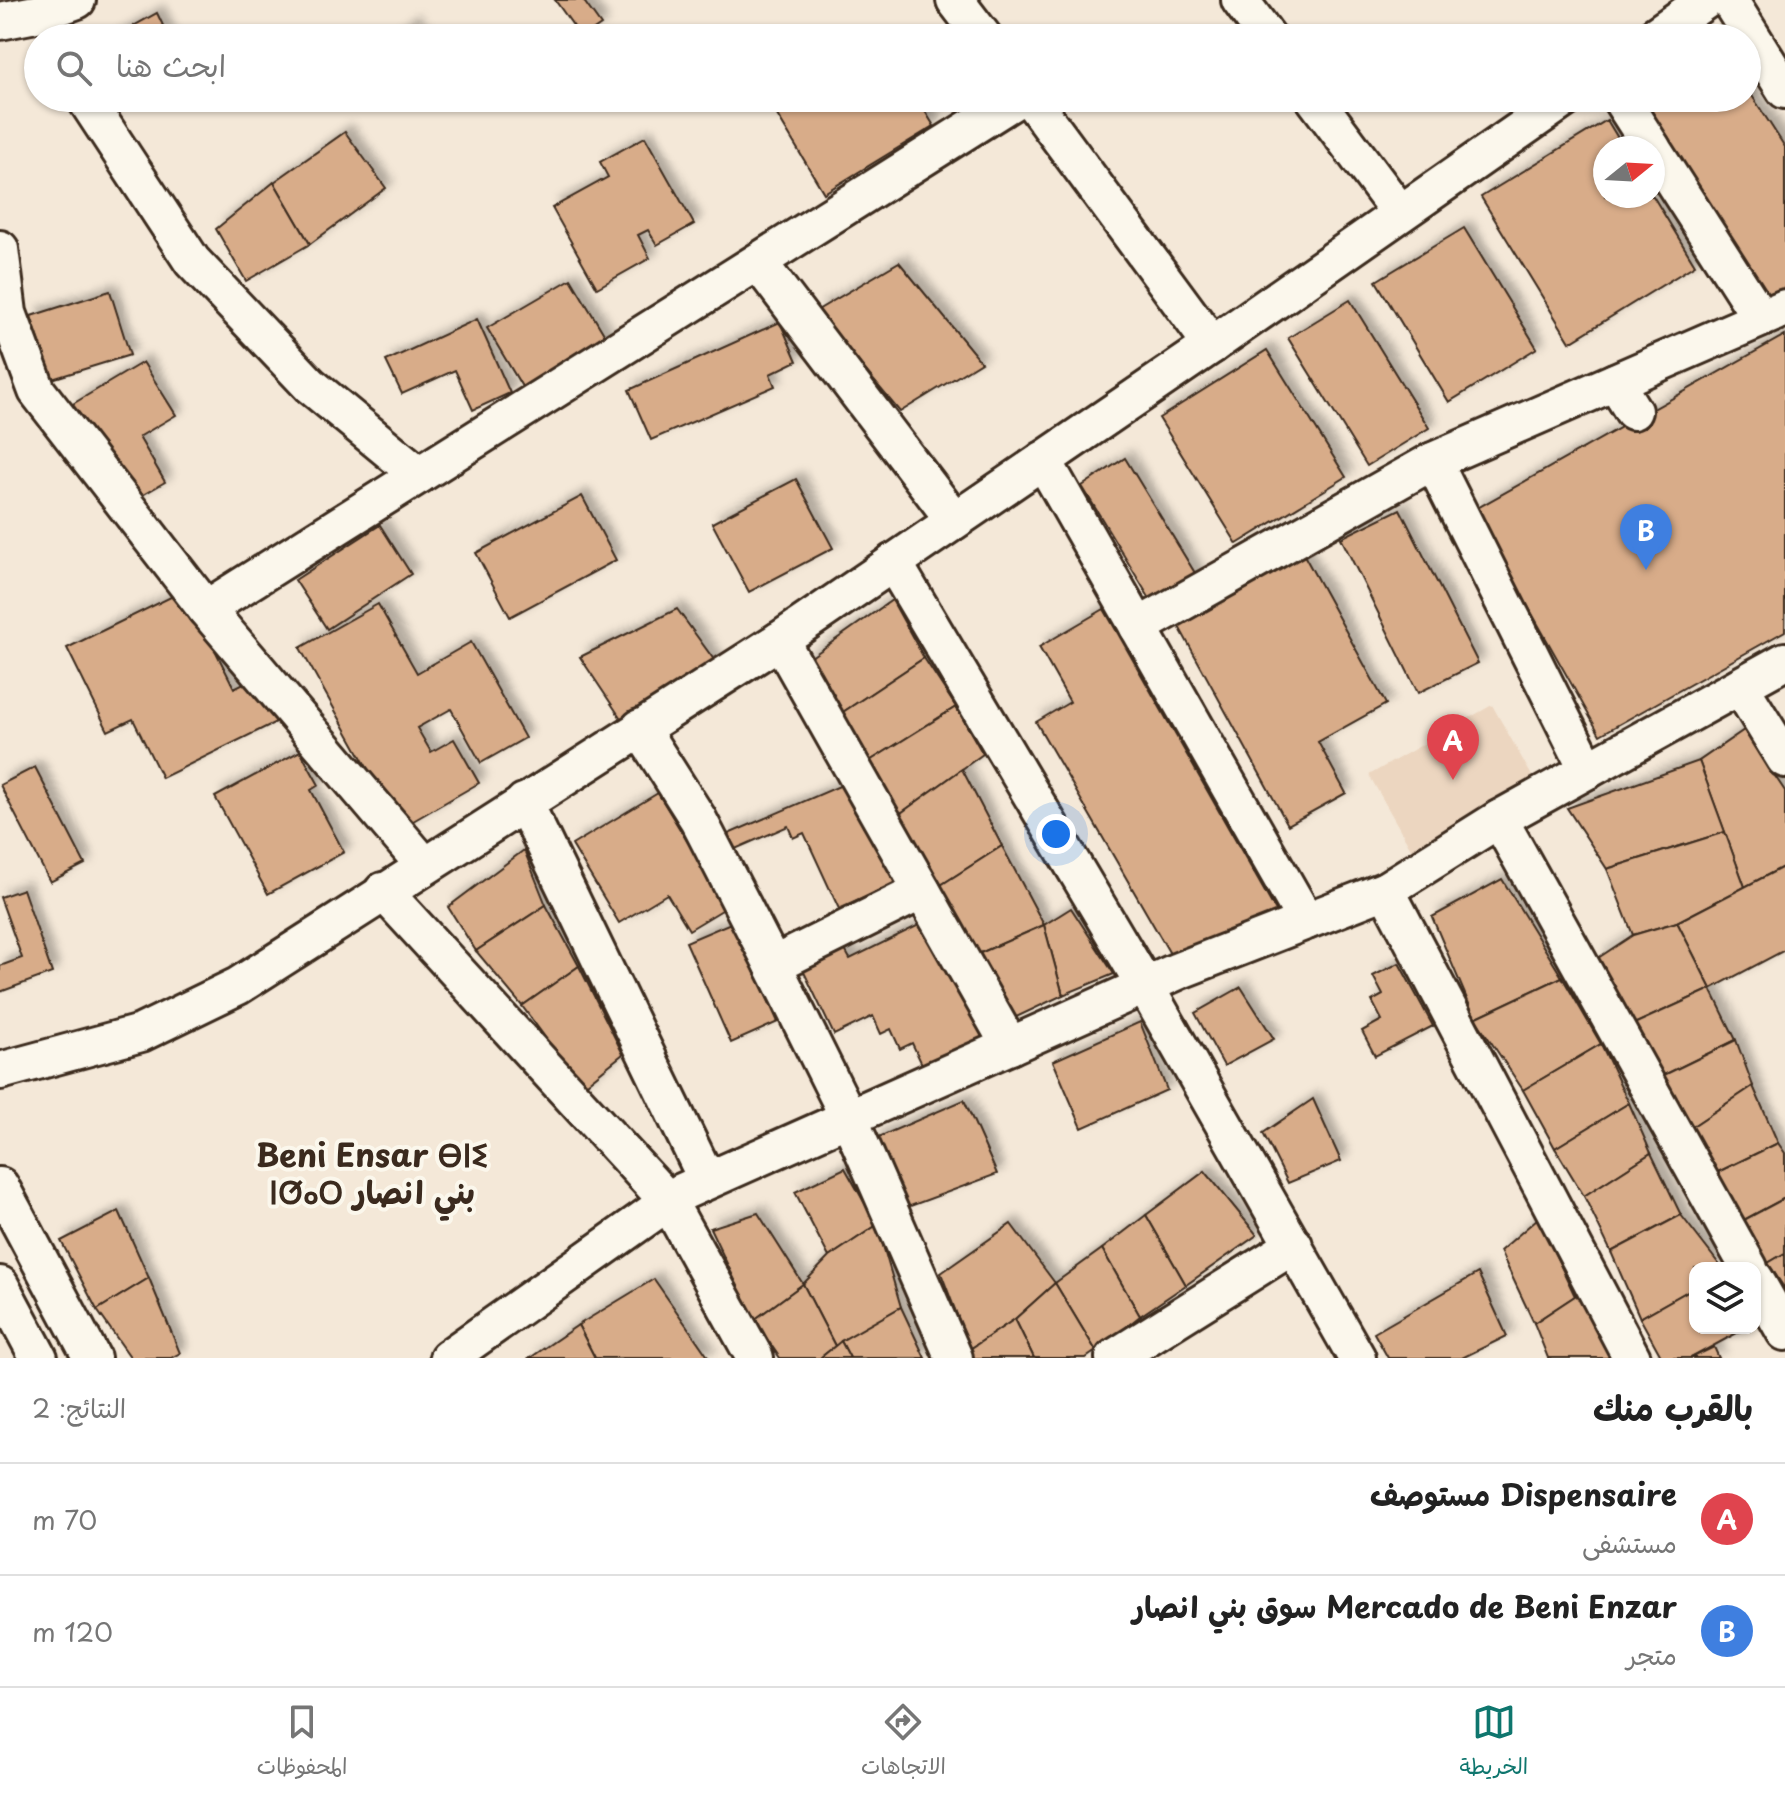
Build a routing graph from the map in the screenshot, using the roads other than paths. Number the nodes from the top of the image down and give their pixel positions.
1 (77, 0) edge
2 (955, 0) edge
3 (1240, 0) edge
4 (1706, 0) edge
5 (1729, 0) edge
6 (28, 24) edge
7 (973, 24) edge
8 (1258, 24) edge
9 (1672, 24) edge
10 (1744, 24) edge
11 (1761, 51) edge
12 (1785, 90) edge
13 (94, 112) edge
14 (996, 112) edge
15 (1040, 112) edge
16 (1324, 112) edge
17 (1546, 112) edge
18 (1629, 112) edge
19 (1644, 136) edge
20 (1665, 167) edge
21 (1400, 213) junction
22 (0, 249) edge
23 (758, 262) junction
24 (1772, 312) edge
25 (1212, 345) junction
26 (1043, 460) junction
27 (1433, 461) junction
28 (419, 475) junction
29 (954, 520) junction
30 (893, 562) junction
31 (206, 609) junction
32 (1138, 627) junction
33 (780, 640) junction
34 (1785, 661) edge
35 (1740, 686) junction
36 (640, 728) junction
37 (1785, 759) edge
38 (1588, 770) junction
39 (524, 802) junction
40 (1499, 819) junction
41 (424, 865) junction
42 (1386, 890) junction
43 (383, 891) junction
44 (922, 891) junction
45 (1306, 921) junction
46 (773, 965) junction
47 (1145, 986) junction
48 (1010, 1046) junction
49 (0, 1071) edge
50 (849, 1118) junction
51 (707, 1180) junction
52 (0, 1186) edge
53 (668, 1201) junction
54 (1294, 1245) junction
55 (1746, 1262) edge
56 (0, 1285) edge
57 (1761, 1290) edge
58 (1785, 1332) edge
59 (39, 1358) edge
60 (92, 1358) edge
61 (448, 1358) edge
62 (755, 1358) edge
63 (954, 1358) edge
64 (1114, 1358) edge
65 (1357, 1358) edge
66 (1632, 1358) edge

1 - 6 street
2 - 7 street
3 - 8 street
4 - 9 street
5 - 10 street
11 - 12 street
13 - 28 street
14 - 23 street
15 - 25 street
16 - 21 street
17 - 21 street
18 - 19 street
20 - 24 street
21 - 25 street
22 - 31 street
23 - 28 street
23 - 29 street
24 - 27 street
25 - 26 street
26 - 29 street
26 - 32 street
27 - 32 street
27 - 38 street
28 - 31 street
29 - 30 street
30 - 33 street
30 - 47 street
31 - 41 street
32 - 45 street
33 - 36 street
33 - 44 street
34 - 35 street
35 - 37 street
35 - 38 street
36 - 39 street
36 - 46 street
38 - 40 street
39 - 41 street
39 - 51 street
40 - 42 street
40 - 55 street
41 - 43 street
42 - 45 street
42 - 66 street
43 - 49 street
43 - 53 street
44 - 46 street
44 - 48 street
45 - 47 street
46 - 50 street
47 - 48 street
47 - 54 street
48 - 50 street
50 - 51 street
50 - 63 street
51 - 53 street
52 - 60 street
53 - 61 street
53 - 62 street
54 - 64 street
54 - 65 street
56 - 59 street
57 - 58 street

